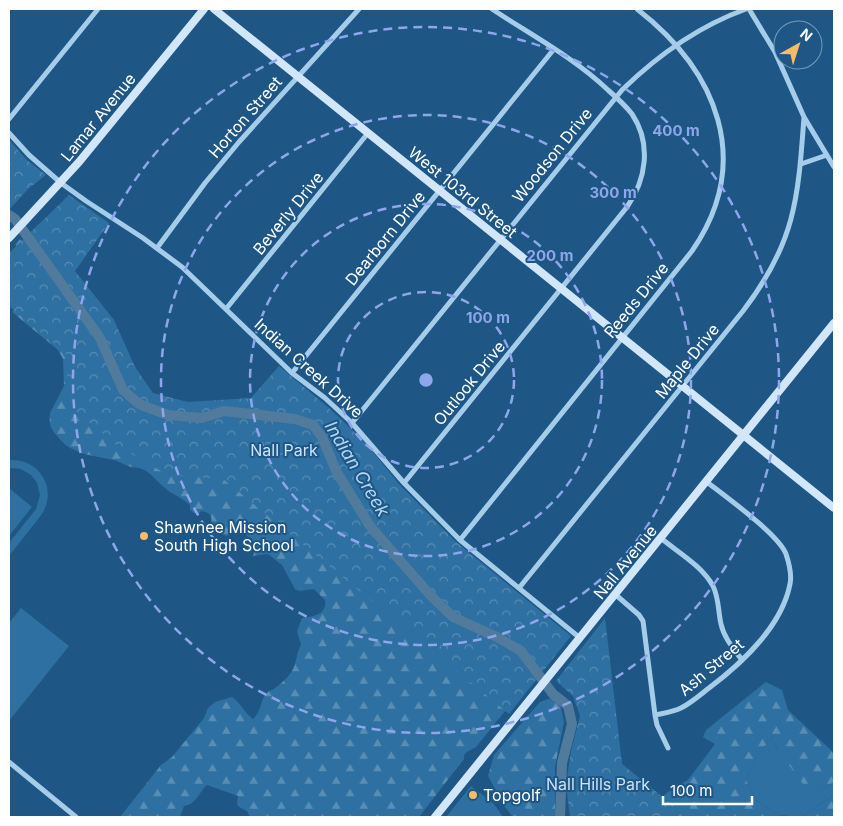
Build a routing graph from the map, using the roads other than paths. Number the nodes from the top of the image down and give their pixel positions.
1 (98, 9) edge
2 (204, 9) edge
3 (214, 9) edge
4 (359, 9) edge
5 (492, 9) edge
6 (637, 9) edge
7 (748, 9) edge
8 (676, 46) junction
9 (554, 48) junction
10 (298, 76) junction
11 (616, 97) junction
12 (804, 117) junction
13 (9, 120) edge
14 (9, 133) edge
15 (368, 133) junction
16 (827, 155) junction
17 (801, 164) junction
18 (834, 167) edge
19 (61, 183) junction
20 (440, 191) junction
21 (9, 238) edge
22 (500, 240) junction
23 (157, 248) junction
24 (561, 288) junction
25 (226, 309) junction
26 (834, 323) edge
27 (622, 338) junction
28 (292, 373) junction
29 (682, 386) junction
30 (352, 423) junction
31 (744, 436) junction
32 (707, 482) junction
33 (404, 483) junction
34 (834, 508) edge
35 (662, 539) junction
36 (460, 540) junction
37 (519, 588) junction
38 (616, 595) junction
39 (580, 638) junction
40 (742, 660) junction
41 (655, 715) junction
42 (668, 748) dead end
43 (9, 762) edge
44 (76, 817) edge
45 (436, 817) edge

1 - 13 street
2 - 19 main road, Lamar Avenue
3 - 10 main road, West 103rd Street
4 - 10 street, Horton Street
5 - 9 street, Outlook Drive
6 - 8 street, Reeds Drive
7 - 8 street, Woodson Drive
7 - 12 street
8 - 11 street, Woodson Drive
8 - 27 street, Reeds Drive
9 - 11 street, Outlook Drive
9 - 20 street, Dearborn Drive
10 - 15 main road, West 103rd Street
10 - 23 street, Horton Street
11 - 22 street, Woodson Drive
11 - 24 street, Outlook Drive
12 - 16 street
12 - 17 street, Maple Drive
14 - 19 street, Indian Creek Drive
15 - 20 main road, West 103rd Street
15 - 25 street, Beverly Drive
16 - 17 street
16 - 18 street
17 - 29 street, Maple Drive
19 - 21 main road, Lamar Avenue
19 - 23 street, Indian Creek Drive
20 - 22 main road, West 103rd Street
20 - 28 street, Dearborn Drive
22 - 24 main road, West 103rd Street
22 - 30 street, Woodson Drive
23 - 25 street, Indian Creek Drive
24 - 27 main road, West 103rd Street
24 - 33 street, Outlook Drive
25 - 28 street, Indian Creek Drive
26 - 31 main road, Nall Avenue
27 - 29 main road, West 103rd Street
27 - 36 street, Reeds Drive
28 - 30 street, Indian Creek Drive
29 - 31 main road, West 103rd Street
29 - 37 street, Maple Drive
30 - 33 street, Indian Creek Drive
31 - 32 main road, Nall Avenue
31 - 34 main road, West 103rd Street
32 - 35 main road, Nall Avenue
32 - 40 street, Ash Street
33 - 36 street, Indian Creek Drive
35 - 38 main road, Nall Avenue
35 - 40 street
36 - 37 street, Indian Creek Drive
37 - 39 street, Indian Creek Drive
38 - 39 main road, Nall Avenue
38 - 41 street
39 - 45 main road, Nall Avenue
40 - 41 street, Ash Street
41 - 42 street
43 - 44 street

